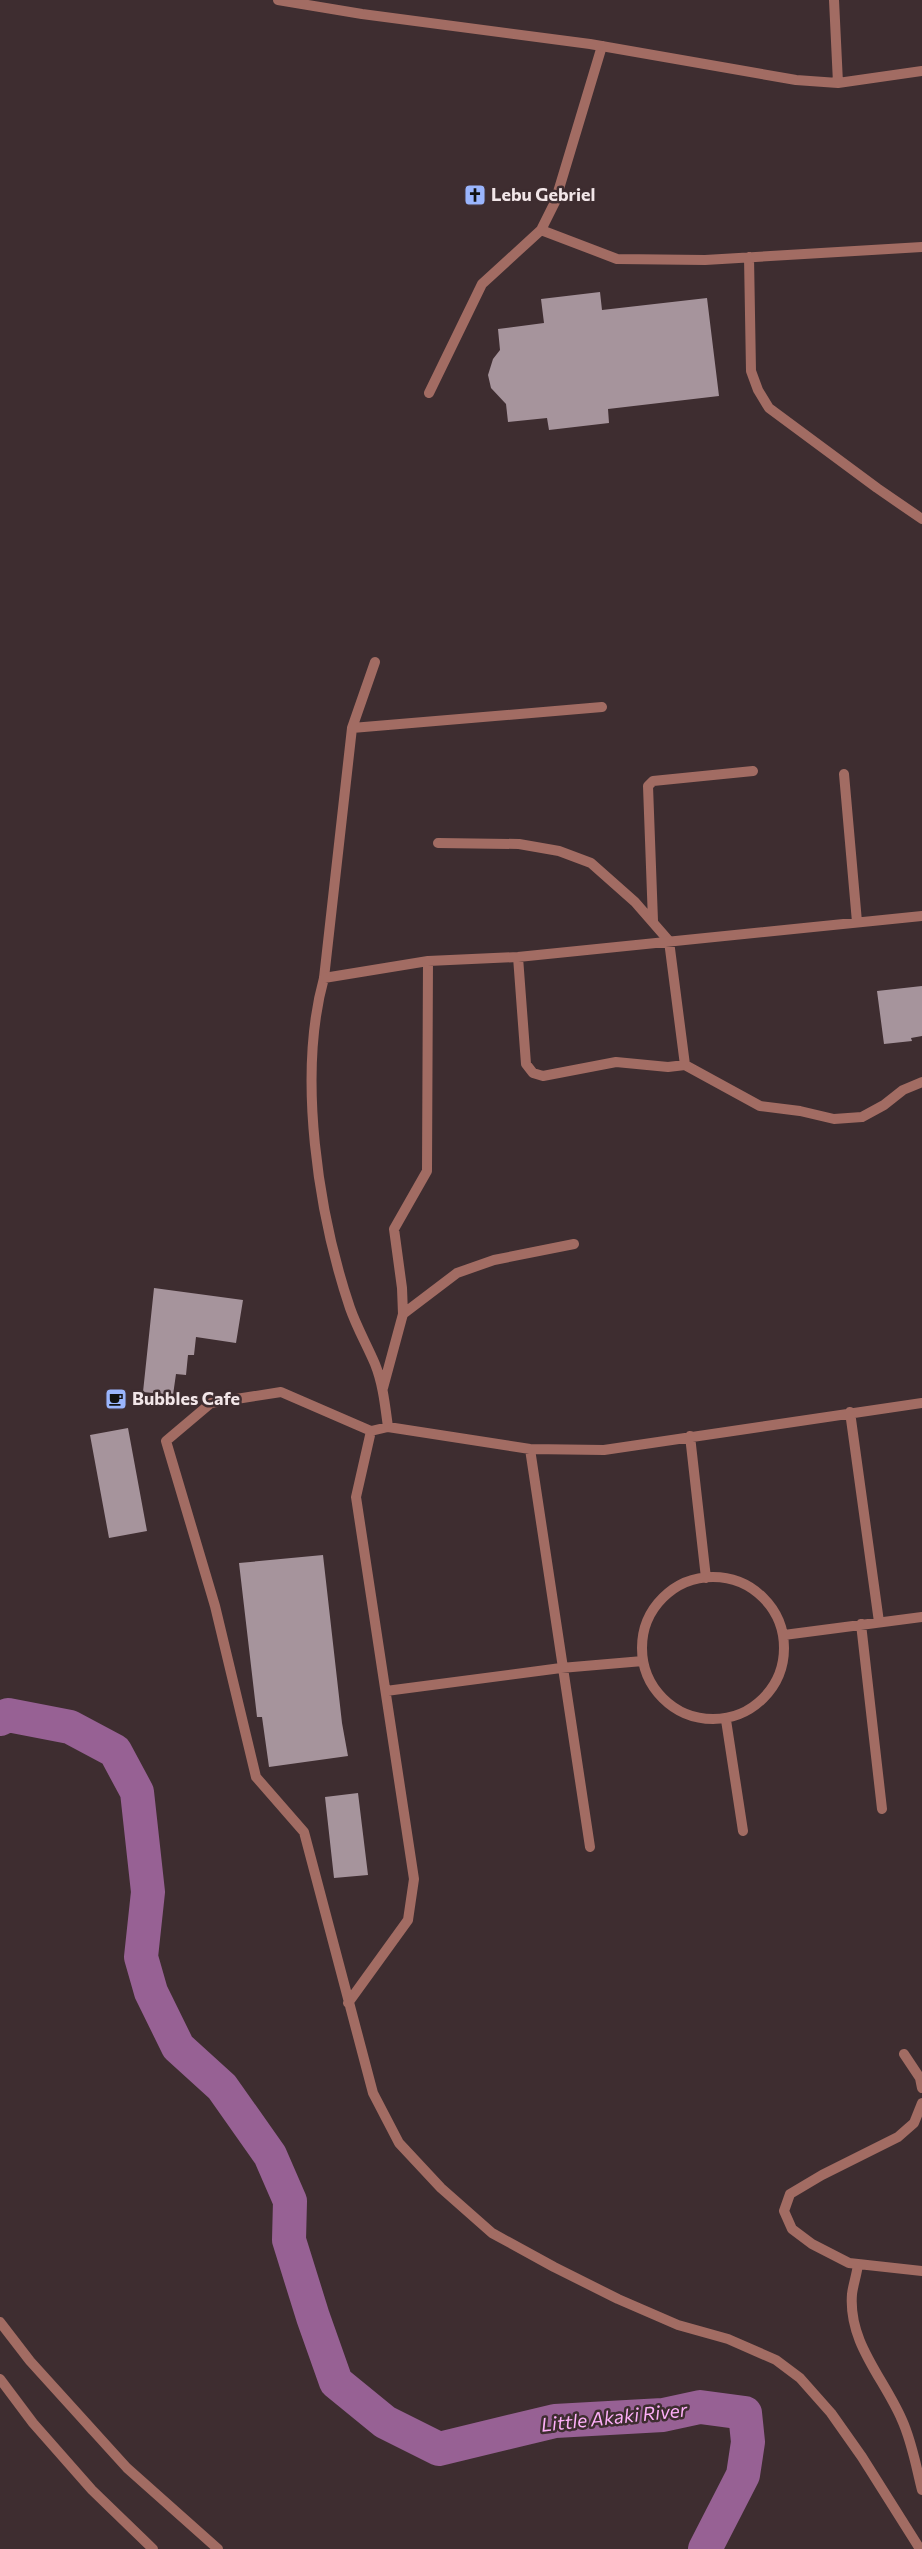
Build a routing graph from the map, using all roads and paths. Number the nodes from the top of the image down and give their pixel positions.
1 (278, 0) edge
2 (834, 0) edge
3 (602, 46) junction
4 (922, 71) edge
5 (838, 84) junction
6 (541, 230) junction
7 (922, 247) edge
8 (749, 258) junction
9 (429, 393) dead end
10 (922, 518) edge
11 (374, 662) dead end
12 (602, 707) dead end
13 (352, 728) junction
14 (752, 770) dead end
15 (844, 774) dead end
16 (438, 843) dead end
17 (922, 916) edge
18 (653, 921) junction
19 (857, 922) junction
20 (669, 941) junction
21 (518, 957) junction
22 (428, 961) junction
23 (324, 978) junction
24 (685, 1066) junction
25 (922, 1082) edge
26 (574, 1244) dead end
27 (402, 1314) junction
28 (383, 1388) junction
29 (922, 1403) edge
30 (850, 1412) junction
31 (388, 1427) junction
32 (372, 1431) junction
33 (690, 1436) junction
34 (530, 1449) junction
35 (706, 1578) junction
36 (922, 1617) edge
37 (879, 1622) junction
38 (861, 1624) junction
39 (784, 1635) junction
40 (643, 1662) junction
41 (561, 1668) junction
42 (386, 1691) junction
43 (726, 1720) junction
44 (882, 1809) dead end
45 (743, 1831) dead end
46 (590, 1847) dead end
47 (348, 2002) junction
48 (904, 2054) dead end
49 (922, 2088) edge
50 (922, 2103) edge
51 (858, 2264) junction
52 (922, 2271) edge
53 (0, 2322) edge
54 (0, 2379) edge
55 (922, 2490) edge
56 (153, 2549) edge
57 (218, 2549) edge
58 (920, 2549) edge

1 - 3 street
2 - 5 street
3 - 5 street
3 - 6 street
4 - 5 street
6 - 8 street
6 - 9 street
7 - 8 street
8 - 10 street
11 - 13 street
12 - 13 street
13 - 23 street
14 - 18 street
15 - 19 street
16 - 18 street
17 - 19 street
18 - 20 street
19 - 20 street
20 - 21 street
20 - 24 street
21 - 22 street
21 - 24 street
22 - 23 street
22 - 27 street
23 - 28 street
24 - 25 street
26 - 27 street
27 - 28 street
28 - 31 street
29 - 30 street
30 - 33 street
30 - 37 street
31 - 32 street
31 - 34 street
32 - 42 street
32 - 47 street
33 - 34 street
33 - 35 street
34 - 41 street
35 - 39 street
35 - 40 street
36 - 37 street
37 - 38 street
38 - 39 street
38 - 44 street
39 - 43 street
40 - 41 street
40 - 43 street
41 - 42 street
41 - 46 street
42 - 47 street
43 - 45 street
47 - 58 street
48 - 49 street
50 - 51 street
51 - 52 street
51 - 55 street
53 - 57 street
54 - 56 street

